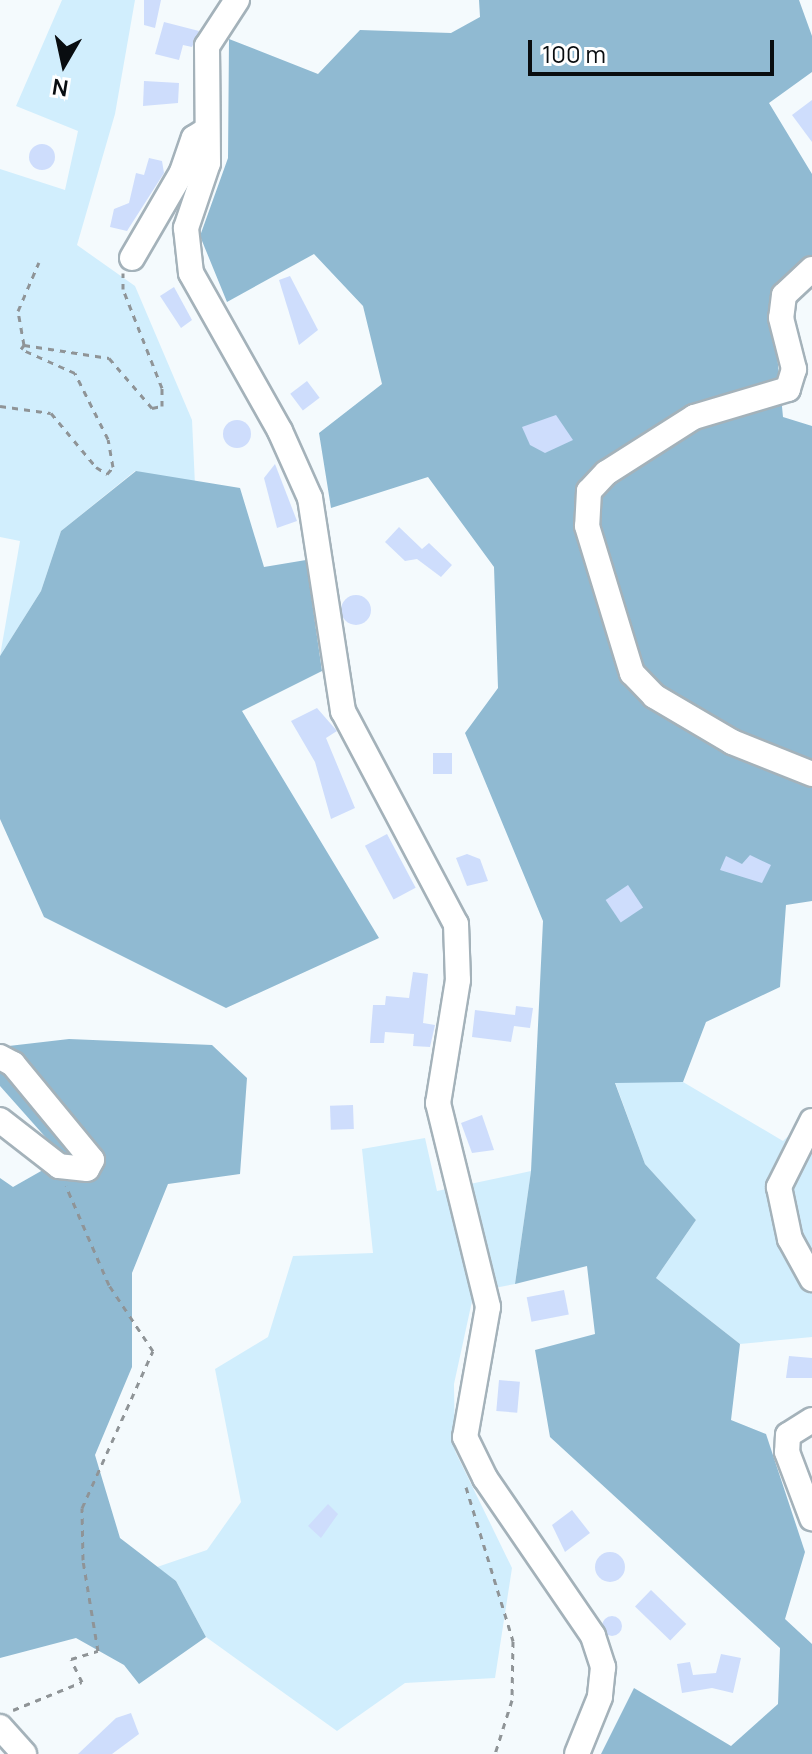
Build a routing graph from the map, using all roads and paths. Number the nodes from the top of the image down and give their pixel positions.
1 (237, 0) edge
2 (207, 130) junction
3 (132, 258) joint
4 (39, 262) dead end
5 (812, 269) edge
6 (24, 345) junction
7 (0, 406) edge
8 (812, 774) edge
9 (0, 1057) edge
10 (0, 1120) edge
11 (812, 1121) edge
12 (59, 1166) junction
13 (812, 1279) edge
14 (812, 1420) edge
15 (464, 1481) dead end
16 (812, 1518) edge
17 (2, 1721) edge
18 (24, 1754) edge
19 (495, 1754) edge
20 (577, 1754) edge

1 - 2 street
2 - 3 street
2 - 20 street
3 - 6 path
4 - 6 path
5 - 8 street
6 - 7 path
9 - 12 street
10 - 12 street
11 - 13 street
12 - 17 path
14 - 16 street
15 - 19 path
17 - 18 street

